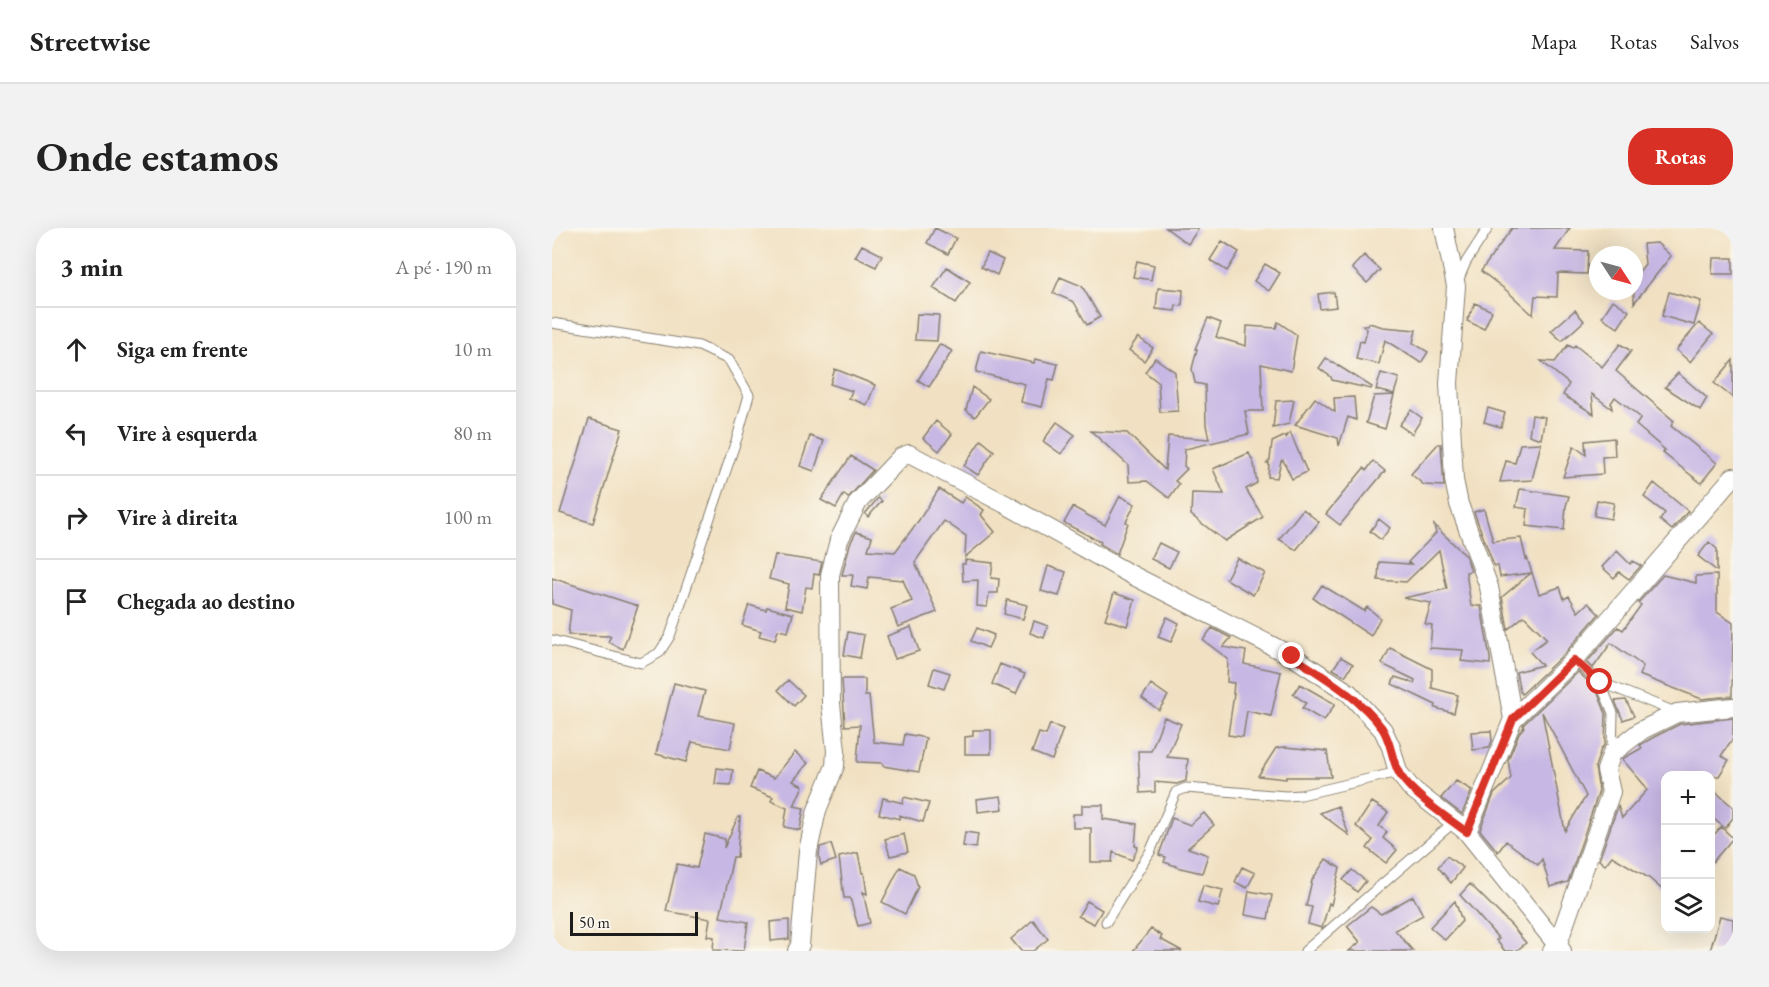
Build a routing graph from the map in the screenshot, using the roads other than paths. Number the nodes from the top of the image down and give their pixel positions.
1 (1444, 228) edge
2 (1488, 228) edge
3 (1456, 286) junction
4 (552, 323) edge
5 (1733, 477) edge
6 (552, 640) edge
7 (1574, 660) junction
8 (1600, 682) junction
9 (1733, 707) edge
10 (1677, 713) junction
11 (1513, 719) junction
12 (1612, 753) junction
13 (1398, 772) junction
14 (1460, 827) junction
15 (1106, 922) dead end
16 (1557, 949) edge
17 (797, 951) edge
18 (1305, 951) edge

1 - 3 street
2 - 3 lane
3 - 11 street
4 - 6 lane
5 - 7 street
7 - 8 lane
7 - 11 street
8 - 10 lane
8 - 12 lane
9 - 10 street
10 - 12 street
11 - 14 street
12 - 16 street
13 - 14 street
13 - 15 lane
13 - 17 street
14 - 16 street
14 - 18 lane

